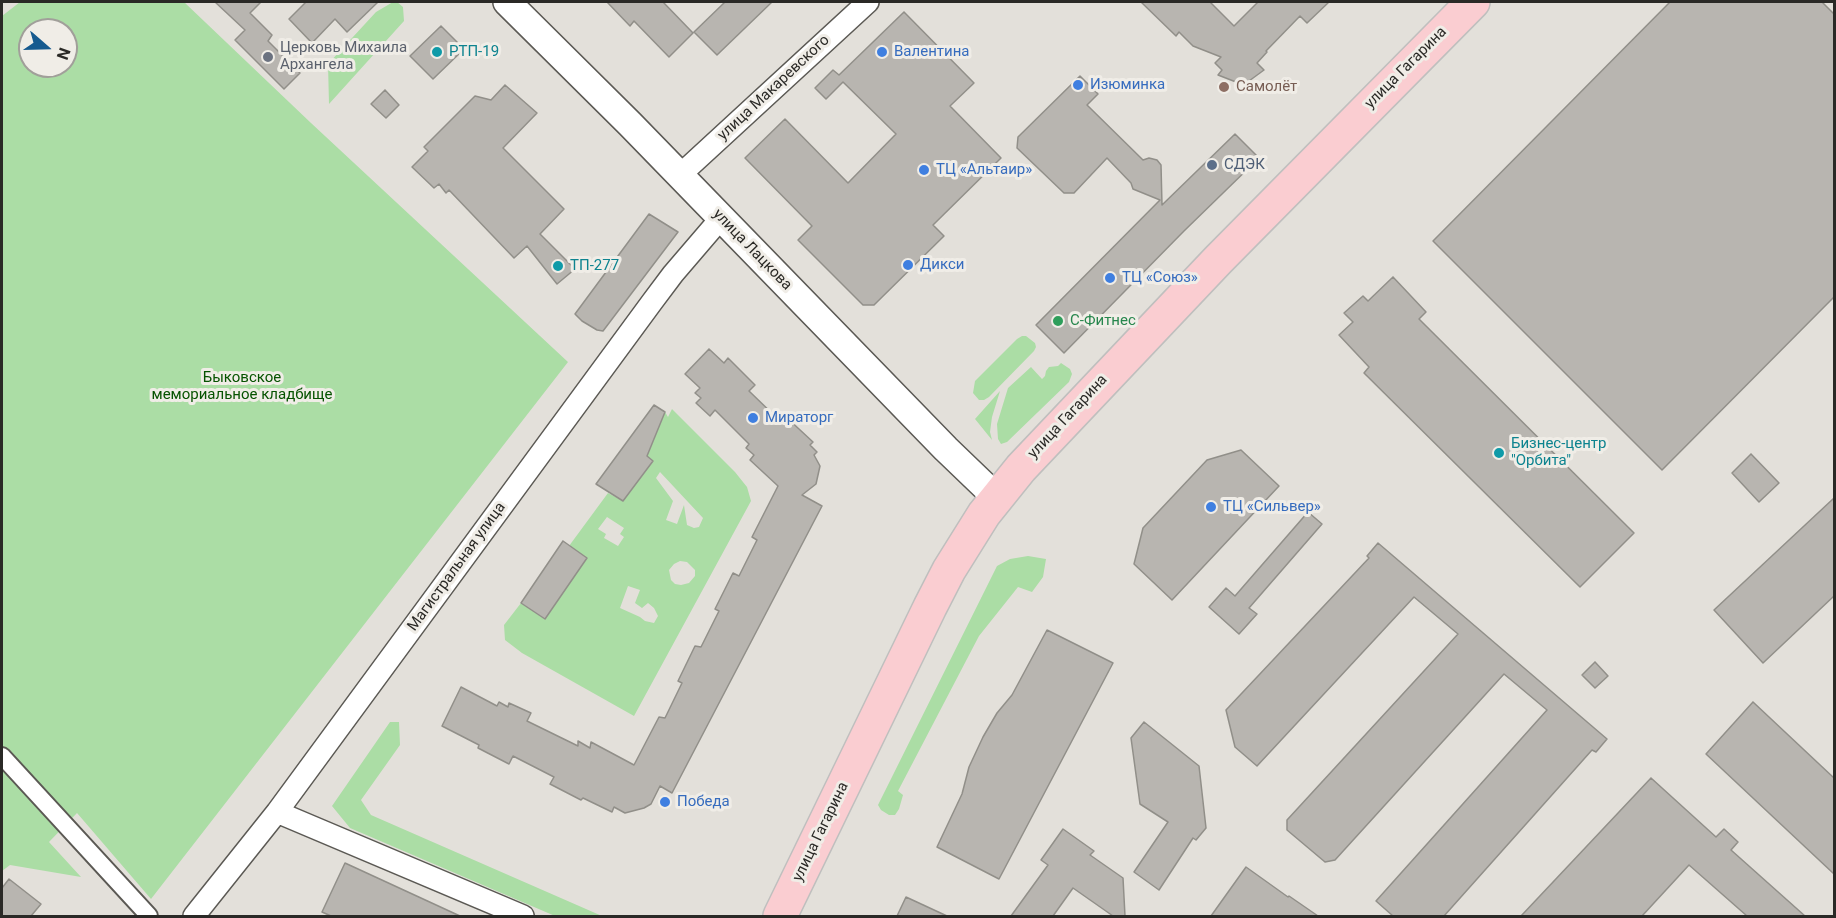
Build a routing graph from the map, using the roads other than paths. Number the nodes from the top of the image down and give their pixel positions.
1 (507, 2) edge
2 (868, 2) edge
3 (1473, 2) edge
4 (680, 175) junction
5 (721, 218) junction
6 (997, 498) junction
7 (2, 756) edge
8 (277, 812) junction
9 (149, 916) edge
10 (194, 916) edge
11 (524, 916) edge
12 (780, 916) edge

1 - 4 street, улица Лацкова
2 - 4 street, улица Макаревского
3 - 6 main road, улица Гагарина
4 - 5 street, улица Лацкова
5 - 6 street, улица Лацкова
5 - 8 street, Магистральная улица
6 - 12 main road, улица Гагарина
7 - 9 street
8 - 10 street, Магистральная улица
8 - 11 street

